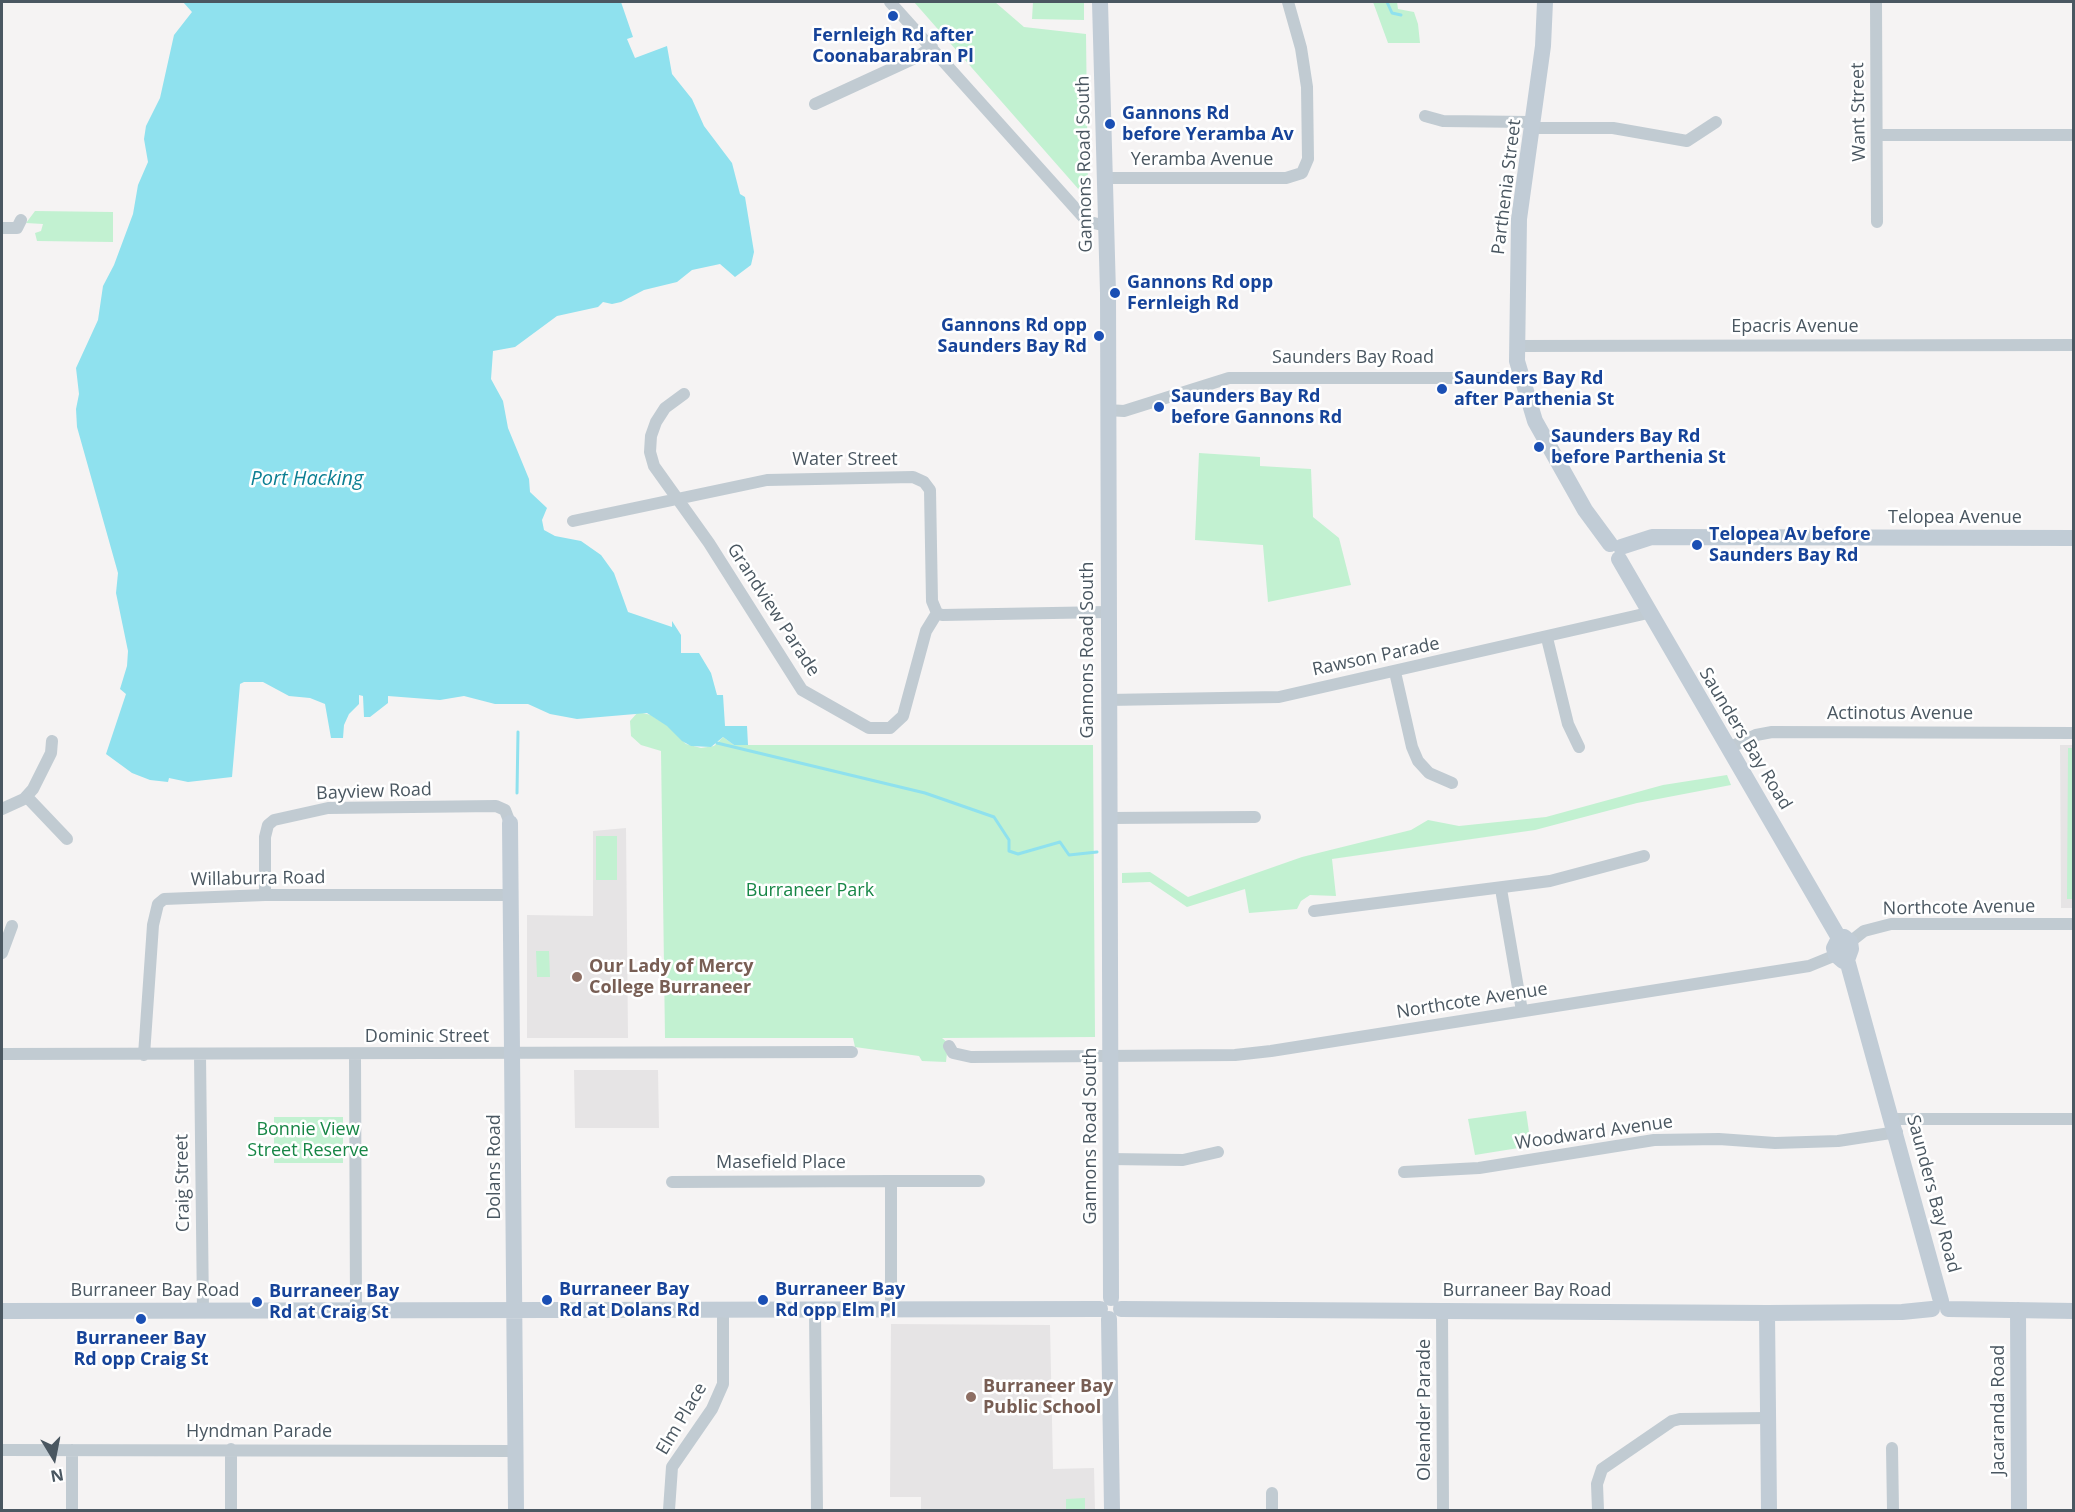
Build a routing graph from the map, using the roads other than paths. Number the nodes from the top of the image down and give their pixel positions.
1 (890, 2) edge
2 (1100, 2) edge
3 (1288, 2) edge
4 (1545, 2) edge
5 (1876, 2) edge
6 (932, 47) junction
7 (815, 104) dead end
8 (1425, 116) dead end
9 (1716, 122) dead end
10 (1534, 124) junction
11 (1877, 135) junction
12 (2073, 135) edge
13 (1105, 178) junction
14 (1877, 222) dead end
15 (1106, 226) junction
16 (2, 228) edge
17 (19, 228) dead end
18 (2073, 345) edge
19 (1516, 346) junction
20 (1521, 378) junction
21 (684, 394) dead end
22 (1107, 410) junction
23 (679, 500) junction
24 (573, 520) dead end
25 (2073, 538) edge
26 (1617, 550) junction
27 (1108, 612) junction
28 (937, 613) junction
29 (1648, 613) junction
30 (1547, 638) junction
31 (1395, 672) junction
32 (1108, 700) junction
33 (2073, 733) edge
34 (52, 741) dead end
35 (1579, 747) dead end
36 (1729, 748) junction
37 (1452, 783) dead end
38 (27, 797) junction
39 (2, 808) edge
40 (1255, 817) dead end
41 (1109, 818) junction
42 (510, 823) joint
43 (67, 839) dead end
44 (1644, 856) dead end
45 (1501, 889) junction
46 (265, 895) junction
47 (512, 895) junction
48 (1314, 911) dead end
49 (2073, 924) edge
50 (12, 926) dead end
51 (1845, 940) junction
52 (2, 953) edge
53 (1841, 958) junction
54 (1522, 1011) junction
55 (852, 1052) dead end
56 (951, 1053) dead end
57 (2, 1054) edge
58 (144, 1055) junction
59 (200, 1055) junction
60 (355, 1055) junction
61 (513, 1055) junction
62 (1110, 1056) junction
63 (2073, 1119) edge
64 (1895, 1126) junction
65 (1218, 1152) dead end
66 (1110, 1159) junction
67 (1404, 1172) dead end
68 (891, 1181) junction
69 (979, 1181) dead end
70 (672, 1182) dead end
71 (1940, 1306) junction
72 (1110, 1309) junction
73 (515, 1310) junction
74 (723, 1310) junction
75 (814, 1310) junction
76 (891, 1310) junction
77 (1442, 1310) junction
78 (2018, 1310) junction
79 (2, 1311) edge
80 (203, 1311) junction
81 (356, 1311) junction
82 (2073, 1311) edge
83 (1767, 1313) junction
84 (1768, 1418) junction
85 (1892, 1448) dead end
86 (231, 1449) junction
87 (2, 1450) edge
88 (72, 1450) junction
89 (516, 1451) junction
90 (1272, 1493) dead end
91 (72, 1510) edge
92 (231, 1510) edge
93 (516, 1510) edge
94 (669, 1510) edge
95 (817, 1510) edge
96 (1112, 1510) edge
97 (1272, 1510) edge
98 (1443, 1510) edge
99 (1598, 1510) edge
100 (1769, 1510) edge
101 (1893, 1510) edge
102 (2019, 1510) edge

1 - 6 street
2 - 13 street, Gannons Road South
3 - 13 street, Yeramba Avenue
4 - 10 street, Parthenia Street
5 - 11 street, Want Street
6 - 7 street
6 - 15 street
8 - 10 street
9 - 10 street
10 - 19 street, Parthenia Street
11 - 12 street
11 - 14 street, Want Street
13 - 15 street, Gannons Road South
15 - 22 street, Gannons Road South
16 - 17 street
18 - 19 street, Epacris Avenue
19 - 20 street, Parthenia Street
20 - 22 street, Saunders Bay Road
20 - 26 street, Saunders Bay Road
21 - 23 street, Grandview Parade
22 - 27 street, Gannons Road South
23 - 24 street, Water Street
23 - 28 street, Water Street
23 - 28 street, Grandview Parade
25 - 26 street, Telopea Avenue
26 - 29 street, Saunders Bay Road
27 - 28 street
27 - 32 street, Gannons Road South
29 - 30 street, Rawson Parade
29 - 36 street, Saunders Bay Road
30 - 31 street, Rawson Parade
30 - 35 street
31 - 32 street, Rawson Parade
31 - 37 street
32 - 41 street, Gannons Road South
33 - 36 street, Actinotus Avenue
34 - 38 street
36 - 51 street, Saunders Bay Road
38 - 39 street
38 - 43 street
40 - 41 street
41 - 62 street, Gannons Road South
42 - 46 street, Bayview Road
42 - 47 street, Dolans Road
44 - 45 street
45 - 48 street
45 - 54 street
46 - 47 street, Willaburra Road
46 - 58 street, Willaburra Road
47 - 61 street, Dolans Road
49 - 51 street, Northcote Avenue
50 - 52 street
51 - 53 street
53 - 54 street, Northcote Avenue
53 - 64 street, Saunders Bay Road
54 - 62 street, Northcote Avenue
55 - 61 street, Dominic Street
56 - 62 street
57 - 58 street, Dominic Street
58 - 59 street, Dominic Street
59 - 60 street, Dominic Street
59 - 80 street, Craig Street
60 - 61 street, Dominic Street
60 - 81 street
61 - 73 street, Dolans Road
62 - 66 street, Gannons Road South
63 - 64 street, Woodward Avenue
64 - 67 street, Woodward Avenue
64 - 71 street, Saunders Bay Road
65 - 66 street
66 - 72 street, Gannons Road South
68 - 69 street, Masefield Place
68 - 70 street, Masefield Place
68 - 76 street
71 - 78 street, Burraneer Bay Road
71 - 83 street, Burraneer Bay Road
72 - 76 street, Burraneer Bay Road
72 - 77 street, Burraneer Bay Road
72 - 96 street, Gannons Road South
73 - 74 street, Burraneer Bay Road
73 - 81 street, Burraneer Bay Road
73 - 89 street, Dolans Road
74 - 75 street, Burraneer Bay Road
74 - 94 street, Elm Place
75 - 76 street, Burraneer Bay Road
75 - 95 street
77 - 83 street, Burraneer Bay Road
77 - 98 street, Oleander Parade
78 - 82 street, Burraneer Bay Road
78 - 102 street, Jacaranda Road
79 - 80 street, Burraneer Bay Road
80 - 81 street, Burraneer Bay Road
83 - 84 street
84 - 99 street
84 - 100 street
85 - 101 street
86 - 88 street, Hyndman Parade
86 - 89 street, Hyndman Parade
86 - 92 street
87 - 88 street, Hyndman Parade
88 - 91 street
89 - 93 street, Dolans Road
90 - 97 street

